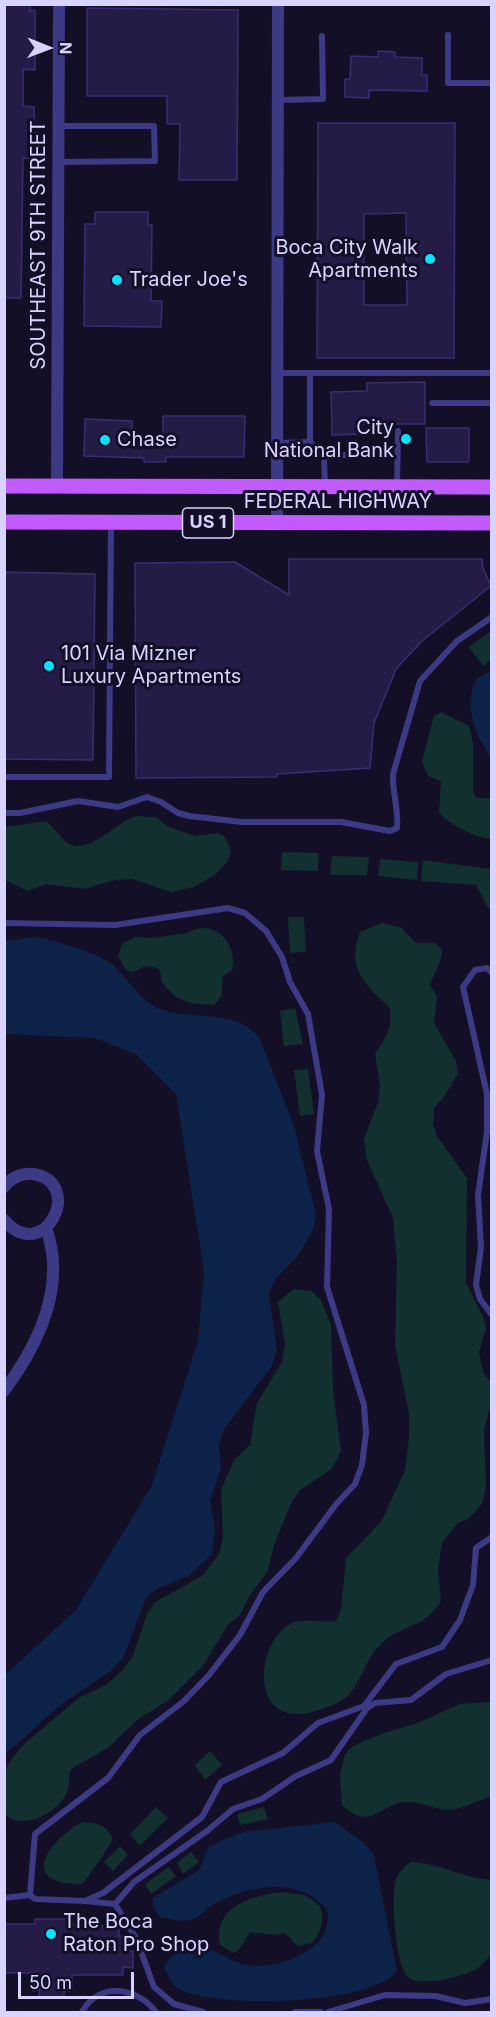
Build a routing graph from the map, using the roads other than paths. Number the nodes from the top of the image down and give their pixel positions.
1 (59, 4) edge
2 (278, 4) edge
3 (448, 35) dead end
4 (322, 36) dead end
5 (492, 83) edge
6 (278, 100) junction
7 (59, 126) junction
8 (59, 162) junction
9 (278, 373) junction
10 (310, 373) junction
11 (492, 373) edge
12 (432, 403) dead end
13 (492, 403) edge
14 (398, 431) dead end
15 (278, 442) junction
16 (310, 442) junction
17 (324, 455) junction
18 (362, 455) dead end
19 (4, 486) edge
20 (57, 486) junction
21 (278, 487) junction
22 (325, 487) junction
23 (397, 487) junction
24 (492, 487) edge
25 (4, 522) edge
26 (111, 522) junction
27 (492, 523) edge
28 (277, 524) junction
29 (492, 617) edge
30 (4, 777) edge
31 (4, 813) edge
32 (4, 923) edge
33 (492, 973) edge
34 (4, 1187) edge
35 (4, 1220) edge
36 (46, 1228) junction
37 (492, 1315) edge
38 (4, 1390) edge
39 (492, 1537) edge
40 (492, 1659) edge
41 (30, 1895) junction
42 (4, 1898) edge
43 (85, 1900) junction
44 (115, 1904) junction
45 (492, 1999) edge
46 (82, 2013) edge
47 (156, 2013) edge
48 (202, 2013) edge
49 (295, 2013) edge
50 (321, 2013) edge
51 (328, 2013) edge

1 - 7 street, SOUTHEAST 9TH STREET
2 - 6 street
3 - 5 lane
4 - 6 lane
6 - 9 street
7 - 8 street, SOUTHEAST 9TH STREET
7 - 8 lane
8 - 20 street, SOUTHEAST 9TH STREET
9 - 10 lane
9 - 15 street
10 - 11 lane
10 - 16 lane
12 - 13 lane
14 - 23 lane
15 - 16 lane
15 - 21 street
16 - 17 lane
17 - 18 lane
17 - 22 lane
19 - 20 main road, FEDERAL HIGHWAY / US 1
20 - 21 main road, FEDERAL HIGHWAY / US 1
21 - 22 main road, FEDERAL HIGHWAY / US 1
21 - 28 street
22 - 23 main road, FEDERAL HIGHWAY / US 1
23 - 24 main road, FEDERAL HIGHWAY / US 1
25 - 26 main road, FEDERAL HIGHWAY / US 1
26 - 28 main road, FEDERAL HIGHWAY / US 1
26 - 30 lane
27 - 28 main road, FEDERAL HIGHWAY / US 1
29 - 31 lane
32 - 41 lane
33 - 37 lane
34 - 36 street
35 - 36 street
36 - 38 street
39 - 43 lane
40 - 44 lane
41 - 42 lane
41 - 43 lane
43 - 44 lane
44 - 48 lane
45 - 51 lane
46 - 47 lane
49 - 50 lane

